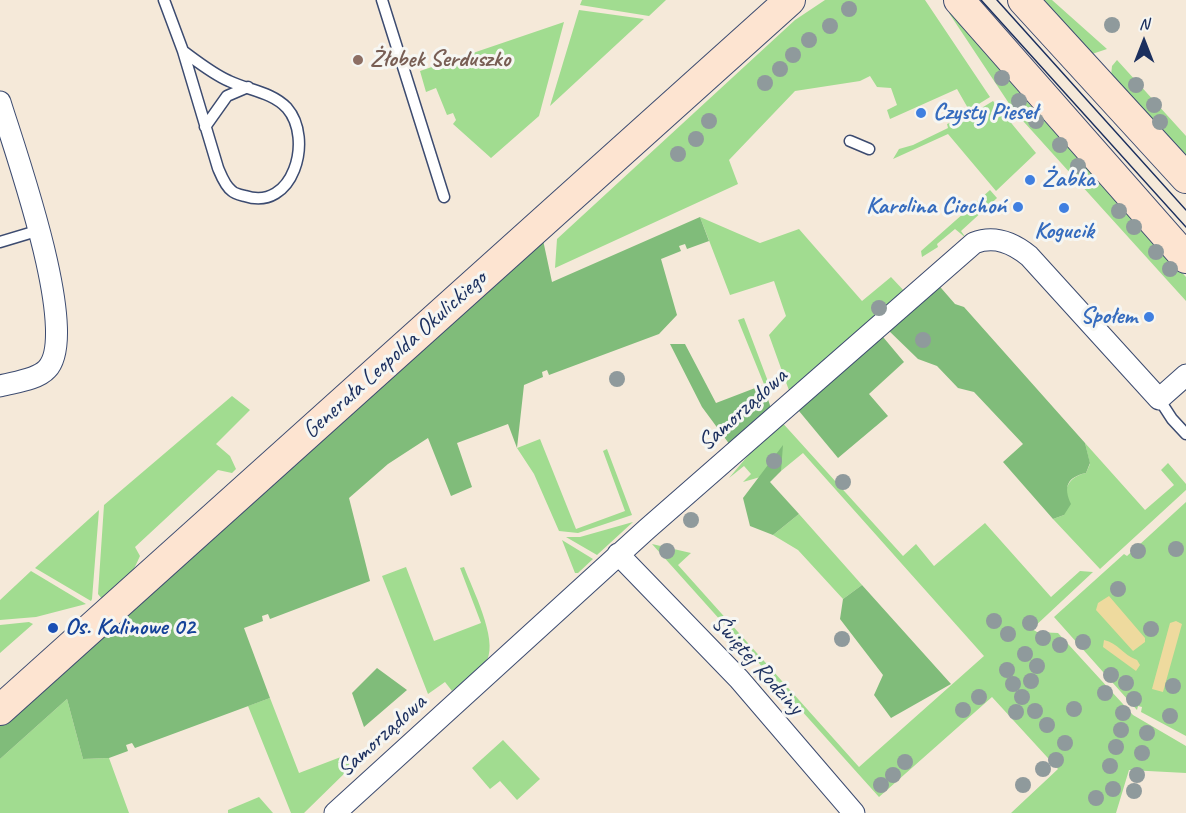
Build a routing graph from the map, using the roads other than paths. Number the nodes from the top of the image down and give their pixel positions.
1 (164, 0) edge
2 (382, 0) edge
3 (790, 0) edge
4 (959, 0) edge
5 (1023, 0) edge
6 (183, 51) junction
7 (1090, 73) junction
8 (248, 87) junction
9 (0, 102) edge
10 (1052, 106) junction
11 (205, 127) junction
12 (850, 141) dead end
13 (868, 149) dead end
14 (1186, 178) edge
15 (444, 197) dead end
16 (40, 230) junction
17 (0, 242) edge
18 (1186, 258) edge
19 (1186, 375) edge
20 (0, 386) edge
21 (1159, 399) junction
22 (1186, 434) edge
23 (618, 554) junction
24 (0, 710) edge
25 (335, 813) edge
26 (854, 813) edge

1 - 6 lane
2 - 15 lane
3 - 24 main road, Generała Leopolda Okulickiego
4 - 10 main road
5 - 7 main road
6 - 8 lane
6 - 11 lane
7 - 10 main road
7 - 14 main road
8 - 11 lane
8 - 11 lane
9 - 16 street
10 - 18 main road
12 - 13 lane
16 - 17 lane
16 - 20 street
19 - 21 street
21 - 22 lane
21 - 23 street, Samorządowa
23 - 25 street, Samorządowa
23 - 26 street, Świętej Rodziny

